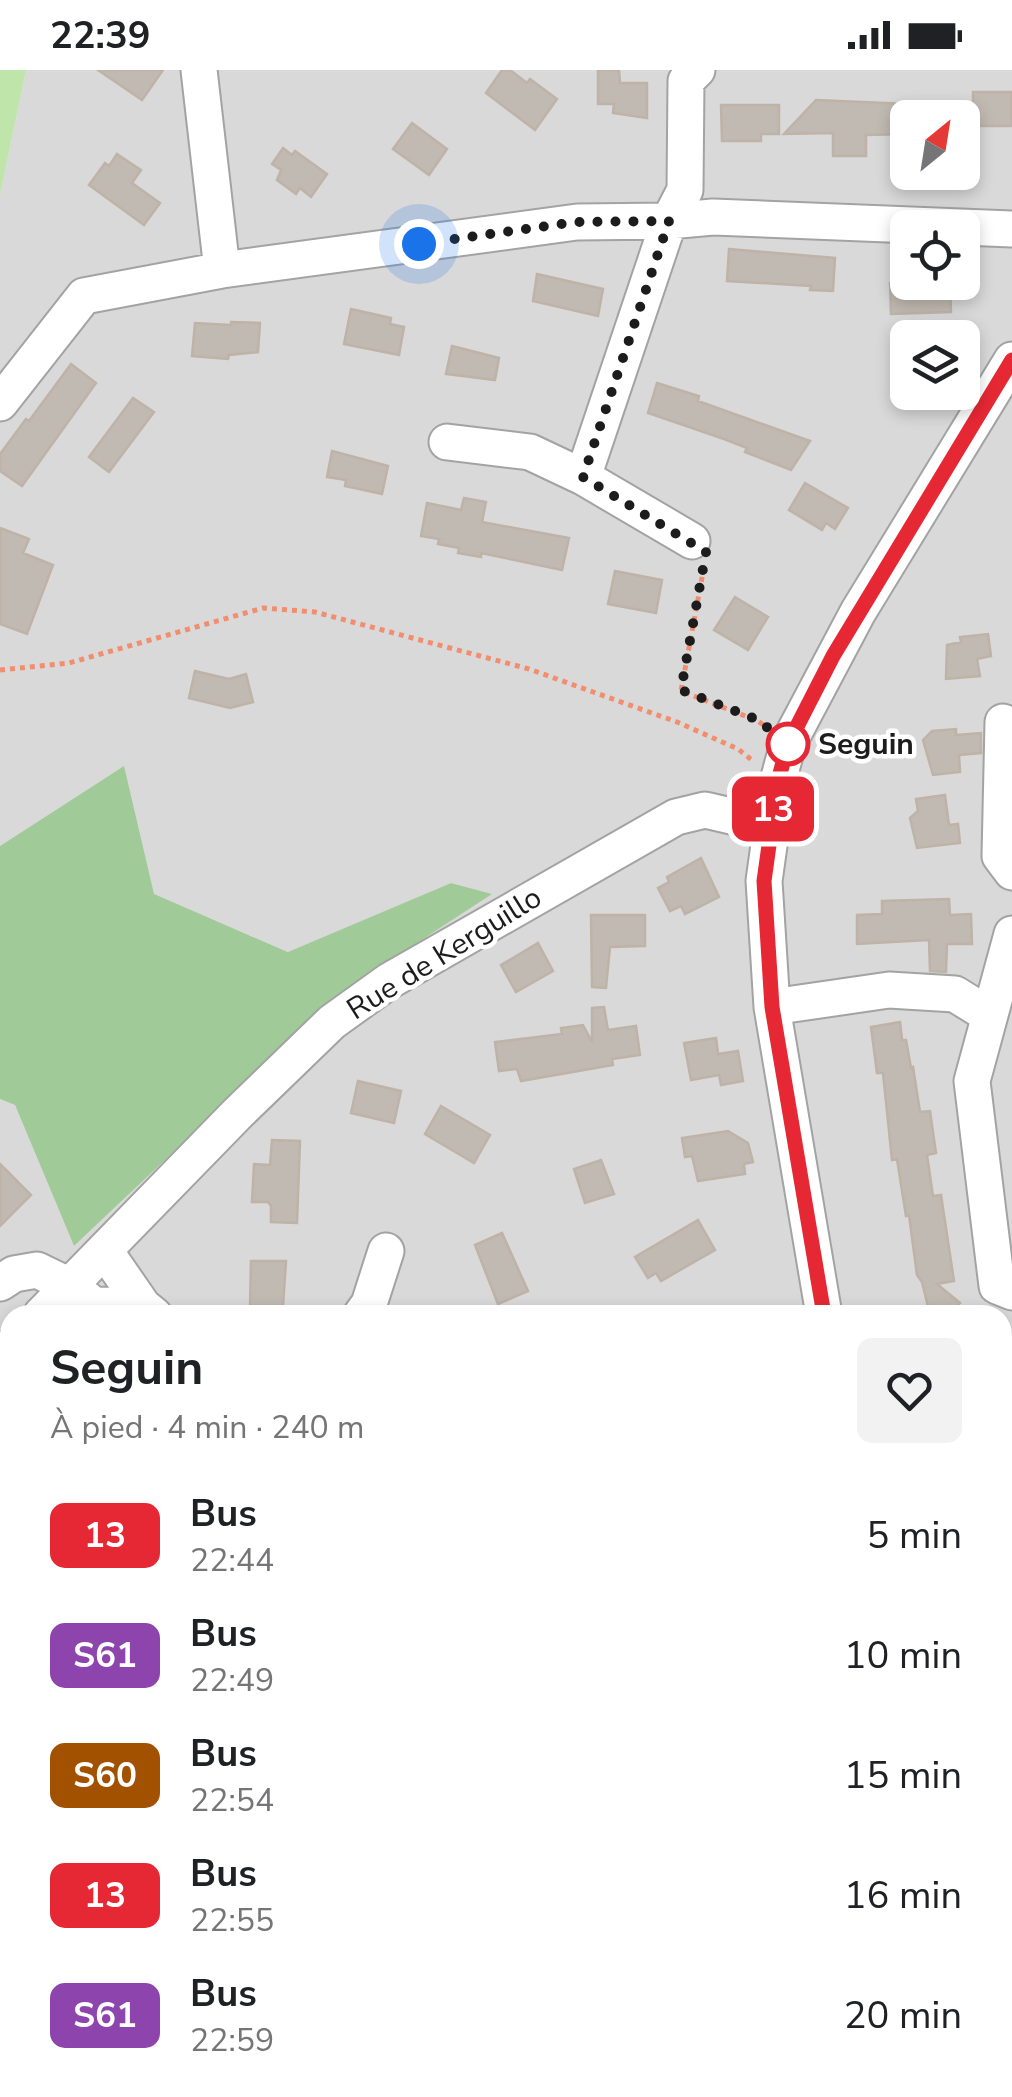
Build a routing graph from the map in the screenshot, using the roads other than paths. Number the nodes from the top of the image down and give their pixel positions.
1 (199, 70) edge
2 (697, 70) edge
3 (669, 221) junction
4 (1012, 228) edge
5 (222, 270) junction
6 (1012, 360) edge
7 (0, 402) edge
8 (447, 442) dead end
9 (583, 477) junction
10 (692, 541) road end
11 (1003, 722) dead end
12 (770, 825) junction
13 (1012, 872) edge
14 (1012, 934) edge
15 (772, 1007) junction
16 (989, 1015) junction
17 (386, 1250) dead end
18 (105, 1251) junction
19 (0, 1283) edge
20 (1012, 1292) edge
21 (86, 1302) edge
22 (140, 1305) edge
23 (368, 1305) edge
24 (822, 1305) edge

1 - 5 street
2 - 3 street
3 - 4 street
3 - 5 street
3 - 9 street
5 - 7 street
6 - 12 street
8 - 9 street
9 - 10 street
11 - 13 street
12 - 15 street
12 - 18 street, Rue de Kerguillo
14 - 16 street
15 - 16 street
15 - 24 street
16 - 20 street
17 - 23 street
18 - 21 street, Rue de Kerguillo
18 - 22 street
19 - 21 street

